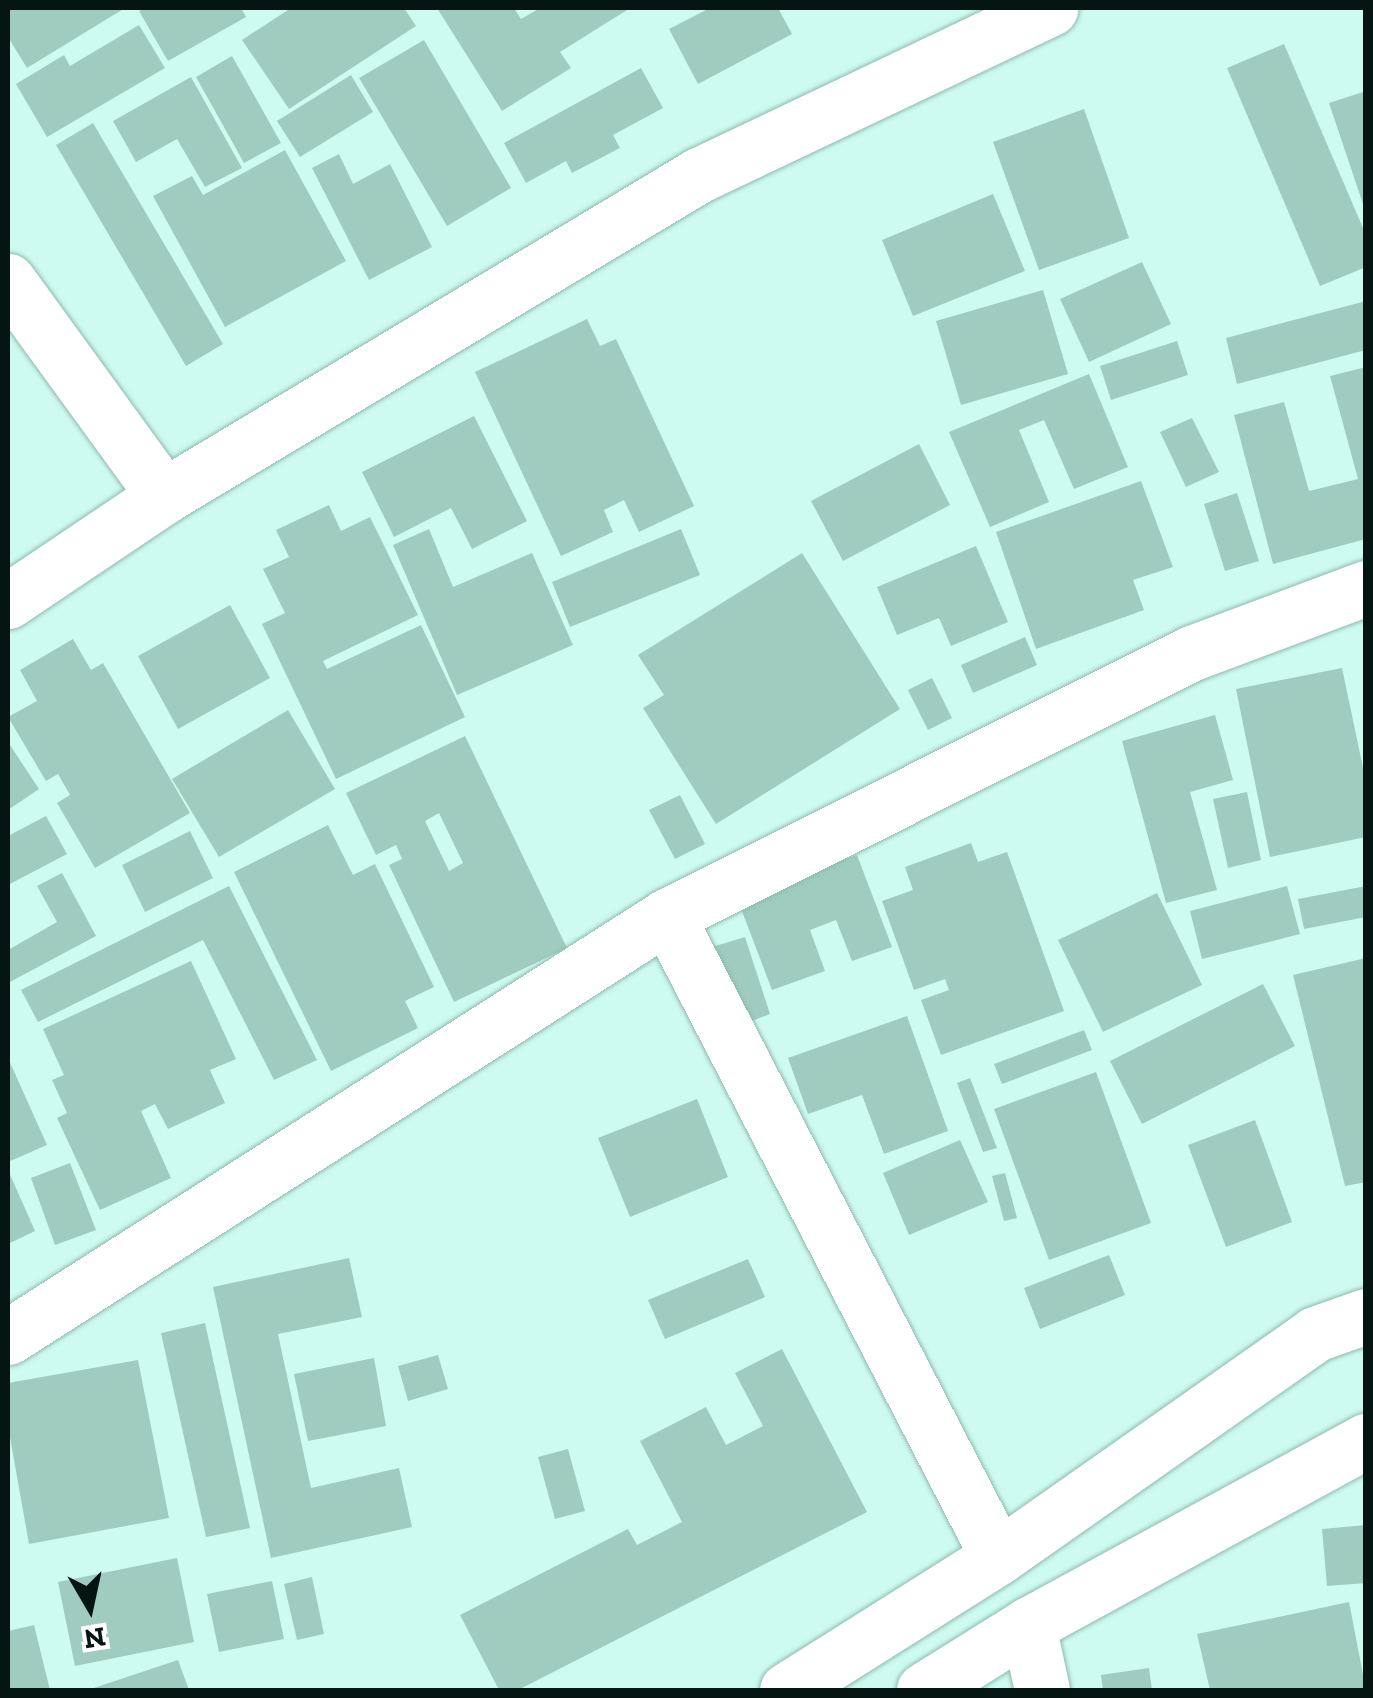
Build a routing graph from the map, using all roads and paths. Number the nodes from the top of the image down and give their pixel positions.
1 (1050, 8) edge
2 (8, 281) edge
3 (164, 496) junction
4 (1366, 588) edge
5 (8, 601) edge
6 (667, 916) junction
7 (1366, 1316) edge
8 (8, 1337) edge
9 (1366, 1441) edge
10 (998, 1557) junction
11 (1028, 1625) junction
12 (787, 1690) edge
13 (924, 1690) edge
14 (1042, 1690) edge

1 - 3 street
2 - 3 street
3 - 5 street
4 - 6 street
6 - 8 street
6 - 10 street
7 - 10 street
9 - 11 street
10 - 12 street
11 - 13 street
11 - 14 street

